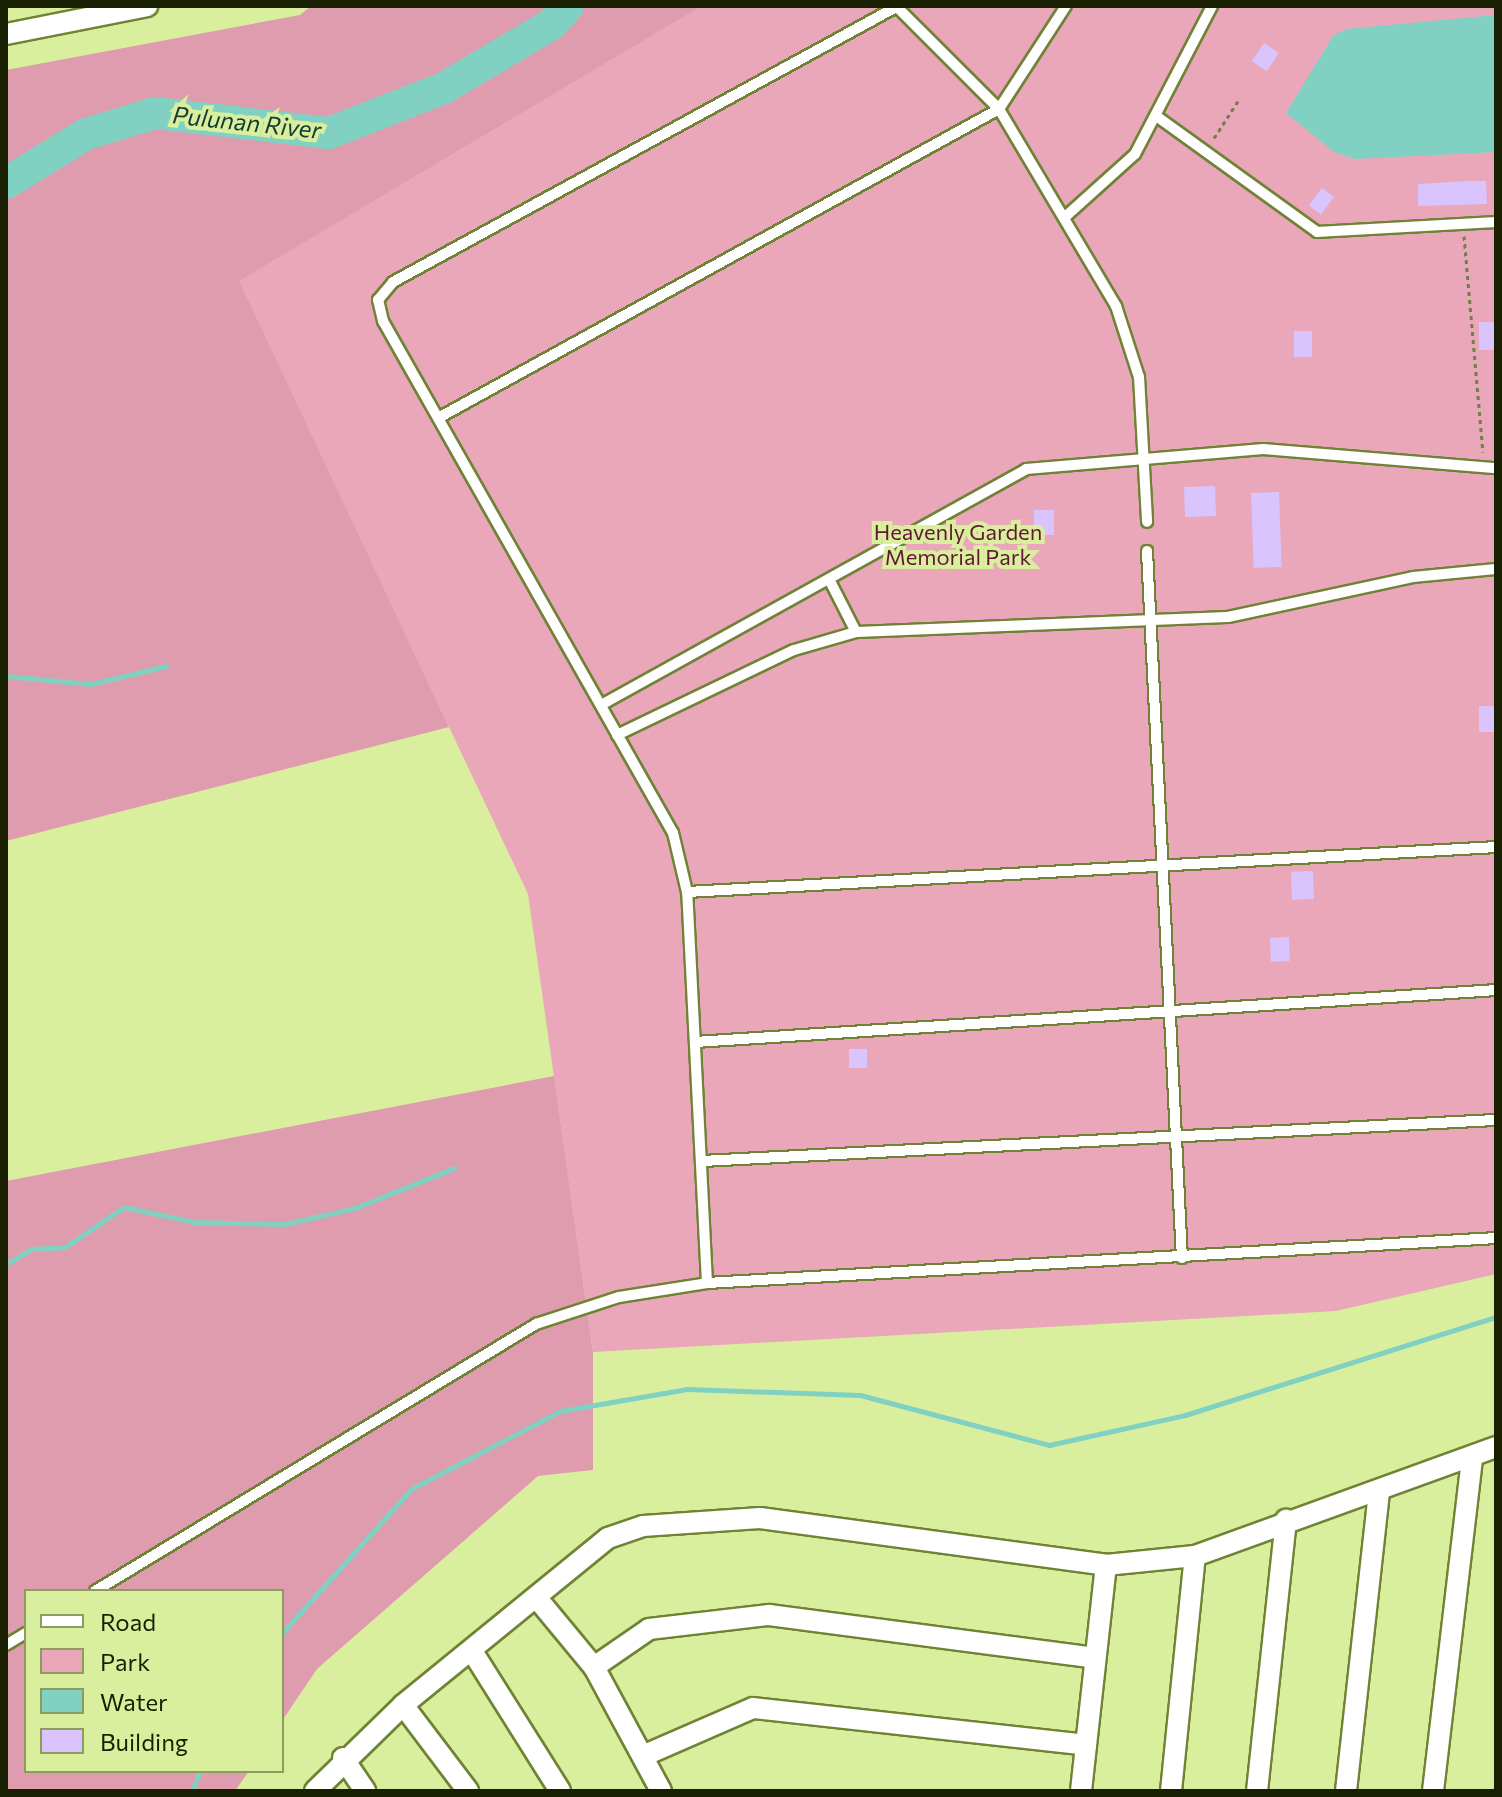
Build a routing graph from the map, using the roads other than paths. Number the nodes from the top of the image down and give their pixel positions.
1 (147, 6) edge
2 (898, 6) edge
3 (1066, 6) edge
4 (1212, 6) edge
5 (85, 13) edge
6 (6, 34) edge
7 (999, 109) junction
8 (1159, 118) junction
9 (1065, 217) junction
10 (1496, 222) edge
11 (440, 417) junction
12 (1148, 453) junction
13 (1490, 468) edge
14 (1147, 522) dead end
15 (1147, 551) dead end
16 (1496, 569) edge
17 (831, 583) junction
18 (1147, 622) junction
19 (856, 632) junction
20 (601, 705) junction
21 (617, 735) junction
22 (1496, 847) edge
23 (1161, 865) junction
24 (687, 892) junction
25 (1496, 990) edge
26 (1170, 1012) junction
27 (695, 1042) junction
28 (1496, 1120) edge
29 (1178, 1136) junction
30 (702, 1161) junction
31 (1496, 1238) edge
32 (1182, 1258) junction
33 (707, 1283) junction
34 (1496, 1447) edge
35 (1472, 1458) junction
36 (1379, 1493) junction
37 (1286, 1520) junction
38 (1195, 1556) junction
39 (1106, 1565) junction
40 (98, 1589) edge
41 (536, 1597) junction
42 (24, 1634) edge
43 (6, 1645) edge
44 (472, 1651) junction
45 (1095, 1658) junction
46 (594, 1667) junction
47 (403, 1705) junction
48 (1086, 1745) junction
49 (645, 1755) junction
50 (343, 1758) junction
51 (315, 1791) edge
52 (365, 1791) edge
53 (468, 1791) edge
54 (560, 1791) edge
55 (661, 1791) edge
56 (1081, 1791) edge
57 (1171, 1791) edge
58 (1257, 1791) edge
59 (1346, 1791) edge
60 (1433, 1791) edge

1 - 5 street
2 - 7 lane
2 - 11 lane
3 - 7 lane
4 - 8 lane
5 - 6 street
7 - 9 lane
7 - 11 lane
8 - 9 lane
8 - 10 lane
9 - 12 lane
11 - 20 lane
12 - 13 lane
12 - 14 lane
12 - 17 lane
15 - 18 lane
16 - 18 lane
17 - 19 lane
17 - 20 lane
18 - 19 lane
18 - 23 lane
19 - 21 lane
20 - 21 lane
21 - 24 lane
22 - 23 lane
23 - 24 lane
23 - 26 lane
24 - 27 lane
25 - 26 lane
26 - 27 lane
26 - 29 lane
27 - 30 lane
28 - 29 lane
29 - 30 lane
29 - 32 lane
30 - 33 lane
31 - 32 lane
32 - 33 lane
33 - 40 lane
34 - 35 street
35 - 36 street
35 - 60 street
36 - 37 street
36 - 59 street
37 - 38 street
37 - 58 street
38 - 39 street
38 - 57 street
39 - 41 street
39 - 45 street
41 - 44 street
41 - 46 street
42 - 43 lane
44 - 47 street
44 - 54 street
45 - 46 street
45 - 48 street
46 - 49 street
47 - 50 street
47 - 53 street
48 - 49 street
48 - 56 street
49 - 55 street
50 - 51 street
50 - 52 street

